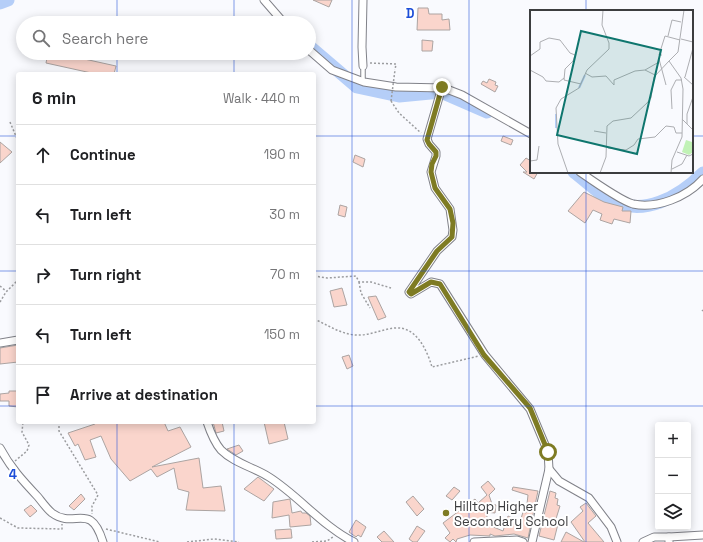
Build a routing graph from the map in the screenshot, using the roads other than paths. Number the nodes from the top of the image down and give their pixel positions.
1 (264, 0) edge
2 (363, 0) edge
3 (278, 16) edge
4 (316, 56) edge
5 (363, 63) joint
6 (364, 82) junction
7 (442, 87) junction
8 (530, 133) edge
9 (582, 173) edge
10 (703, 179) edge
11 (16, 340) edge
12 (0, 343) edge
13 (208, 424) edge
14 (0, 448) edge
15 (549, 469) junction
16 (703, 535) edge
17 (669, 539) edge
18 (103, 542) edge
19 (354, 542) edge
20 (474, 542) edge
21 (523, 542) edge
22 (532, 542) edge
23 (618, 542) edge
24 (643, 542) edge

1 - 3 street
2 - 5 street
4 - 6 street
5 - 6 lane
6 - 7 street
7 - 8 street
7 - 15 street
9 - 10 street
11 - 12 street
13 - 19 street
14 - 18 street
15 - 22 street
15 - 23 street
16 - 17 street
17 - 24 street
20 - 21 street

